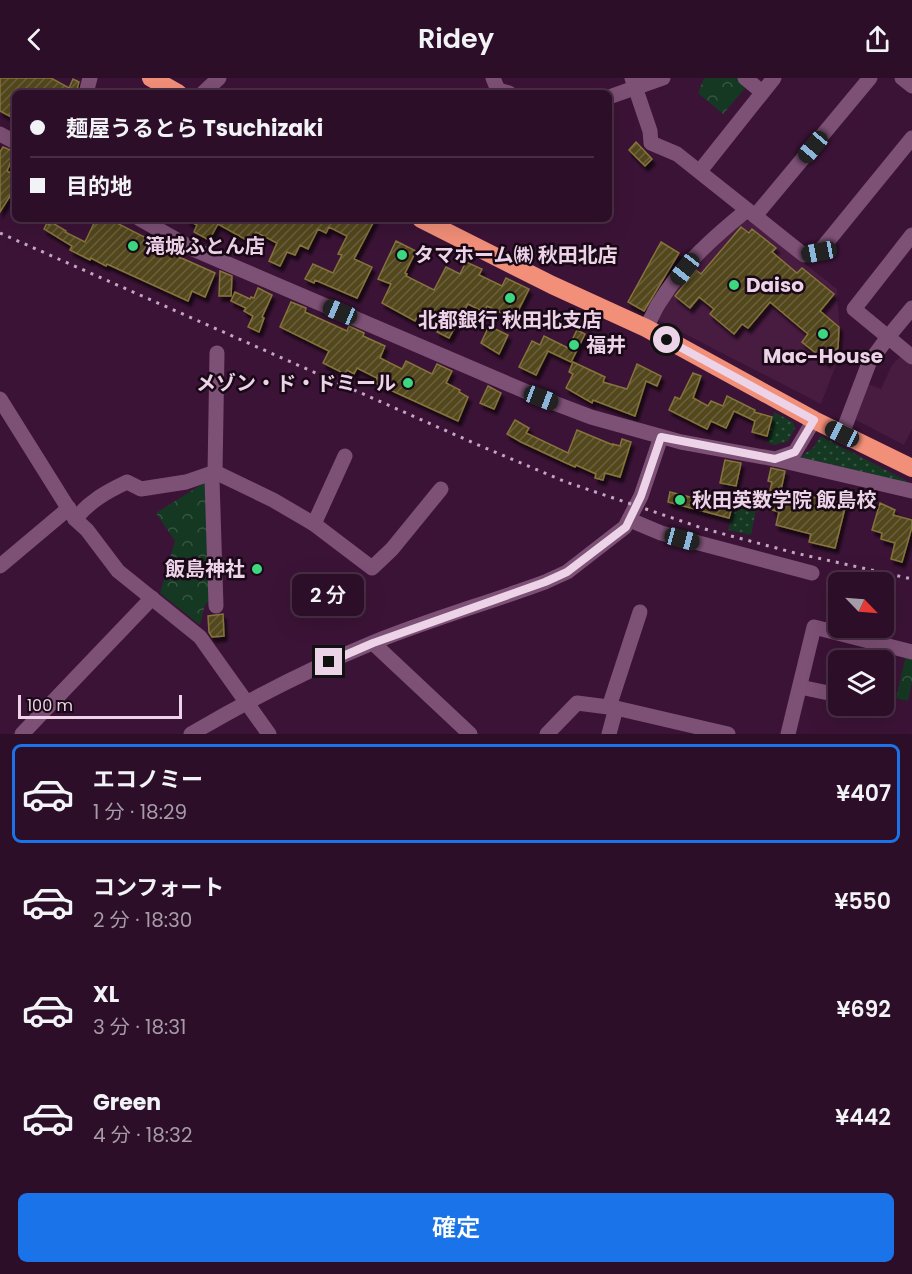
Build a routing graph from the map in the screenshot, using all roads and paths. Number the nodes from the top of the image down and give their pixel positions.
1 (151, 78) edge
2 (219, 78) edge
3 (663, 78) edge
4 (745, 78) edge
5 (774, 78) edge
6 (870, 78) edge
7 (902, 78) edge
8 (633, 82) edge
9 (912, 86) edge
10 (173, 90) edge
11 (205, 90) edge
12 (762, 92) junction
13 (612, 95) edge
14 (912, 138) edge
15 (700, 171) junction
16 (751, 213) junction
17 (145, 222) edge
18 (427, 222) edge
19 (912, 235) edge
20 (912, 308) edge
21 (646, 328) junction
22 (888, 337) junction
23 (217, 353) dead end
24 (912, 357) edge
25 (0, 399) edge
26 (814, 420) junction
27 (842, 434) junction
28 (661, 437) junction
29 (345, 456) dead end
30 (775, 459) junction
31 (912, 468) edge
32 (215, 472) junction
33 (441, 489) dead end
34 (912, 491) edge
35 (72, 514) junction
36 (630, 520) junction
37 (314, 524) junction
38 (0, 566) edge
39 (812, 573) dead end
40 (152, 598) junction
41 (216, 606) dead end
42 (640, 612) dead end
43 (373, 643) junction
44 (912, 652) edge
45 (800, 687) junction
46 (828, 693) edge
47 (244, 702) junction
48 (613, 708) junction
49 (22, 734) edge
50 (191, 734) edge
51 (269, 734) edge
52 (470, 734) edge
53 (547, 734) edge
54 (609, 734) edge
55 (728, 734) edge
56 (788, 734) edge

1 - 10 highway
2 - 11 street
3 - 8 street
4 - 12 street
5 - 12 street
6 - 16 street
7 - 9 street
8 - 13 street
8 - 15 street
12 - 15 street
14 - 16 street
15 - 16 street
16 - 21 street
17 - 28 street
18 - 21 highway
19 - 22 street
20 - 22 street
21 - 26 highway
22 - 24 street
22 - 27 street
23 - 32 street
25 - 35 street
26 - 27 highway
26 - 30 street
27 - 31 highway
28 - 30 street
28 - 36 street
29 - 37 street
30 - 34 street
32 - 35 street
32 - 37 street
32 - 41 street
33 - 37 street
35 - 38 street
35 - 40 street
36 - 39 street
36 - 43 street
40 - 47 street
40 - 49 street
42 - 48 street
43 - 47 street
43 - 52 street
44 - 45 street
45 - 46 street
45 - 56 street
47 - 50 street
47 - 51 street
48 - 53 street
48 - 54 street
48 - 55 street

